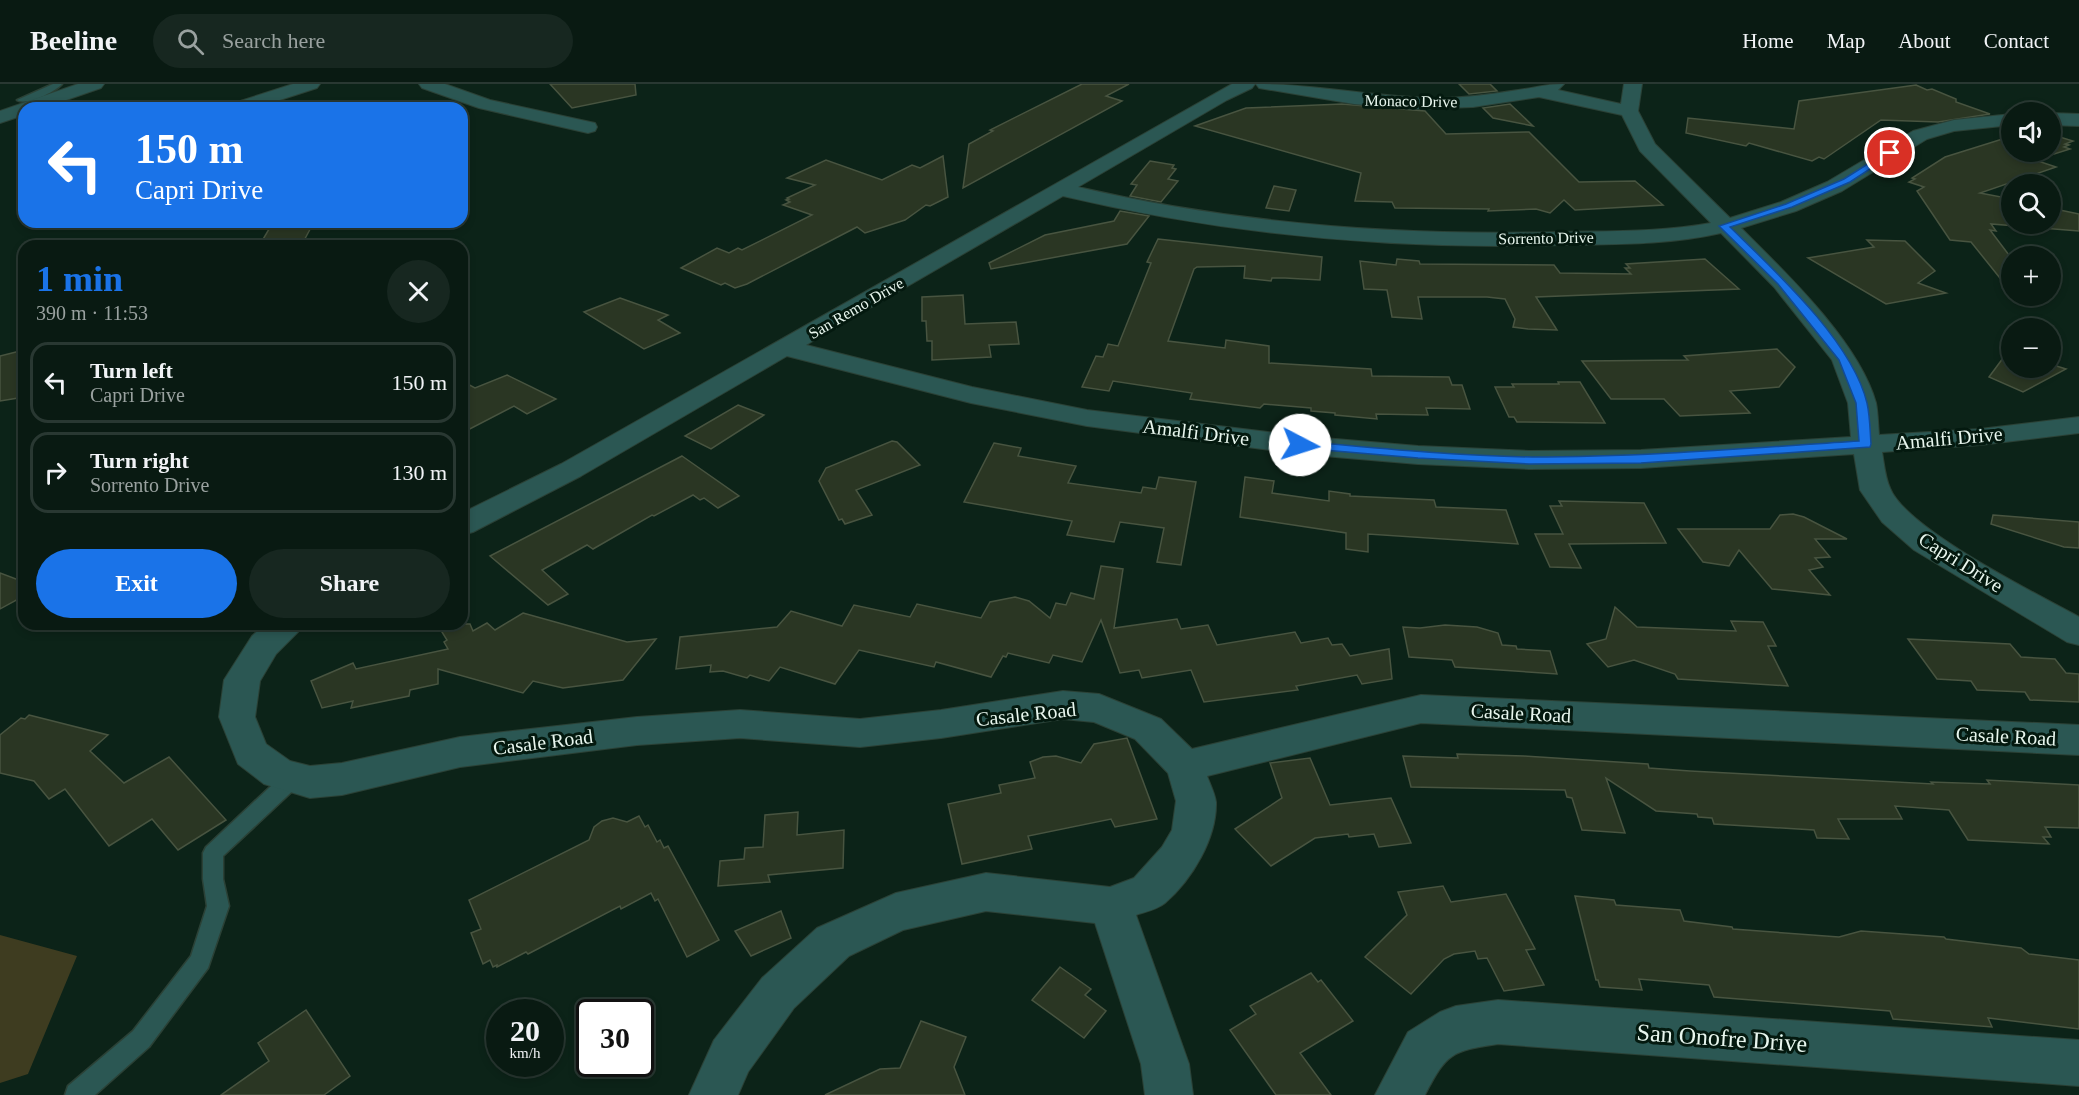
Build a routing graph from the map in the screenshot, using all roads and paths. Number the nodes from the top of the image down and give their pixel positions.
1 (58, 84) edge
2 (95, 84) edge
3 (311, 84) edge
4 (428, 84) edge
5 (1246, 84) edge
6 (1265, 84) edge
7 (1633, 84) edge
8 (1549, 88) edge
9 (21, 100) dead end
10 (43, 102) edge
11 (256, 102) edge
12 (18, 111) edge
13 (1629, 111) junction
14 (0, 117) edge
15 (2061, 119) edge
16 (2001, 120) edge
17 (2079, 120) edge
18 (588, 127) dead end
19 (1061, 189) junction
20 (1724, 226) junction
21 (786, 348) junction
22 (2079, 425) edge
23 (1866, 444) junction
24 (468, 522) edge
25 (280, 630) edge
26 (2079, 633) edge
27 (2079, 740) edge
28 (1185, 766) junction
29 (294, 777) junction
30 (1111, 906) junction
31 (2079, 1063) edge
32 (76, 1095) edge
33 (713, 1095) edge
34 (1169, 1095) edge
35 (1400, 1095) edge

1 - 9 lane
2 - 10 street
3 - 11 street
4 - 18 street
5 - 19 street, San Remo Drive
6 - 8 street, Monaco Drive
7 - 13 street
8 - 13 street, Monaco Drive
12 - 14 street
13 - 20 street, Capri Drive
15 - 17 street
16 - 20 street, Sorrento Drive
19 - 20 street, Sorrento Drive
19 - 21 street, San Remo Drive
20 - 23 street, Capri Drive
21 - 23 street, Amalfi Drive
21 - 24 street, San Remo Drive
22 - 23 street, Amalfi Drive
23 - 26 street, Capri Drive
25 - 29 street, Casale Road
27 - 28 street, Casale Road
28 - 29 street, Casale Road
28 - 30 street
29 - 32 lane
30 - 33 street
30 - 34 street
31 - 35 street, San Onofre Drive

